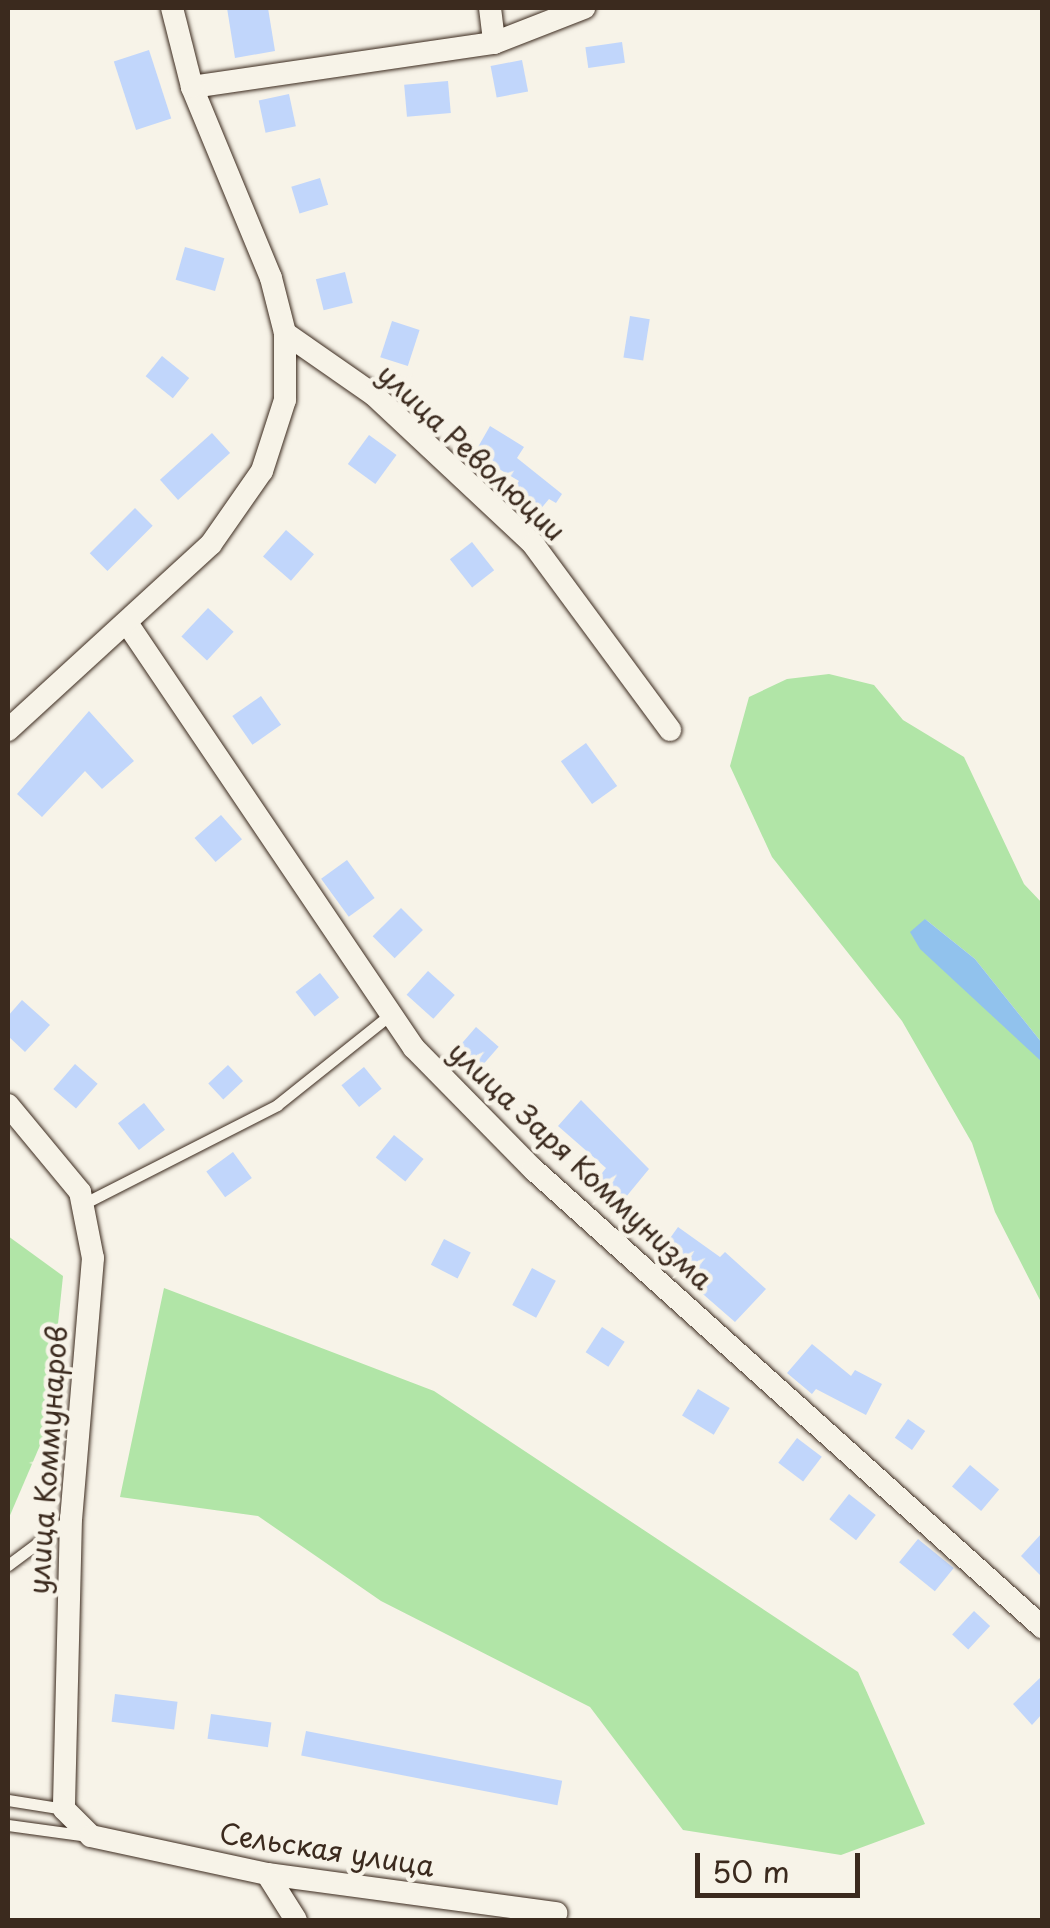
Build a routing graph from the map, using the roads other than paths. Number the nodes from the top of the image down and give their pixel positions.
1 (172, 8) edge
2 (490, 8) edge
3 (584, 8) edge
4 (494, 43) junction
5 (192, 86) junction
6 (285, 333) junction
7 (129, 626) junction
8 (8, 730) edge
9 (670, 730) dead end
10 (391, 1014) junction
11 (8, 1105) edge
12 (83, 1204) junction
13 (71, 1518) junction
14 (8, 1565) edge
15 (1042, 1627) edge
16 (8, 1800) edge
17 (64, 1809) junction
18 (8, 1825) edge
19 (91, 1836) junction
20 (266, 1874) junction
21 (556, 1913) dead end
22 (296, 1920) edge

1 - 5 street
2 - 4 street
3 - 4 street
4 - 5 street
5 - 6 street
6 - 7 street
6 - 9 street, улица Революции
7 - 8 street
7 - 10 street, улица Заря Коммунизма
10 - 12 lane
10 - 15 street, улица Заря Коммунизма
11 - 12 street, улица Коммунаров
12 - 13 street, улица Коммунаров
13 - 14 lane
13 - 17 street, улица Коммунаров
16 - 17 lane
17 - 19 street
18 - 19 lane
19 - 20 street, Сельская улица
20 - 21 street, Сельская улица
20 - 22 street

